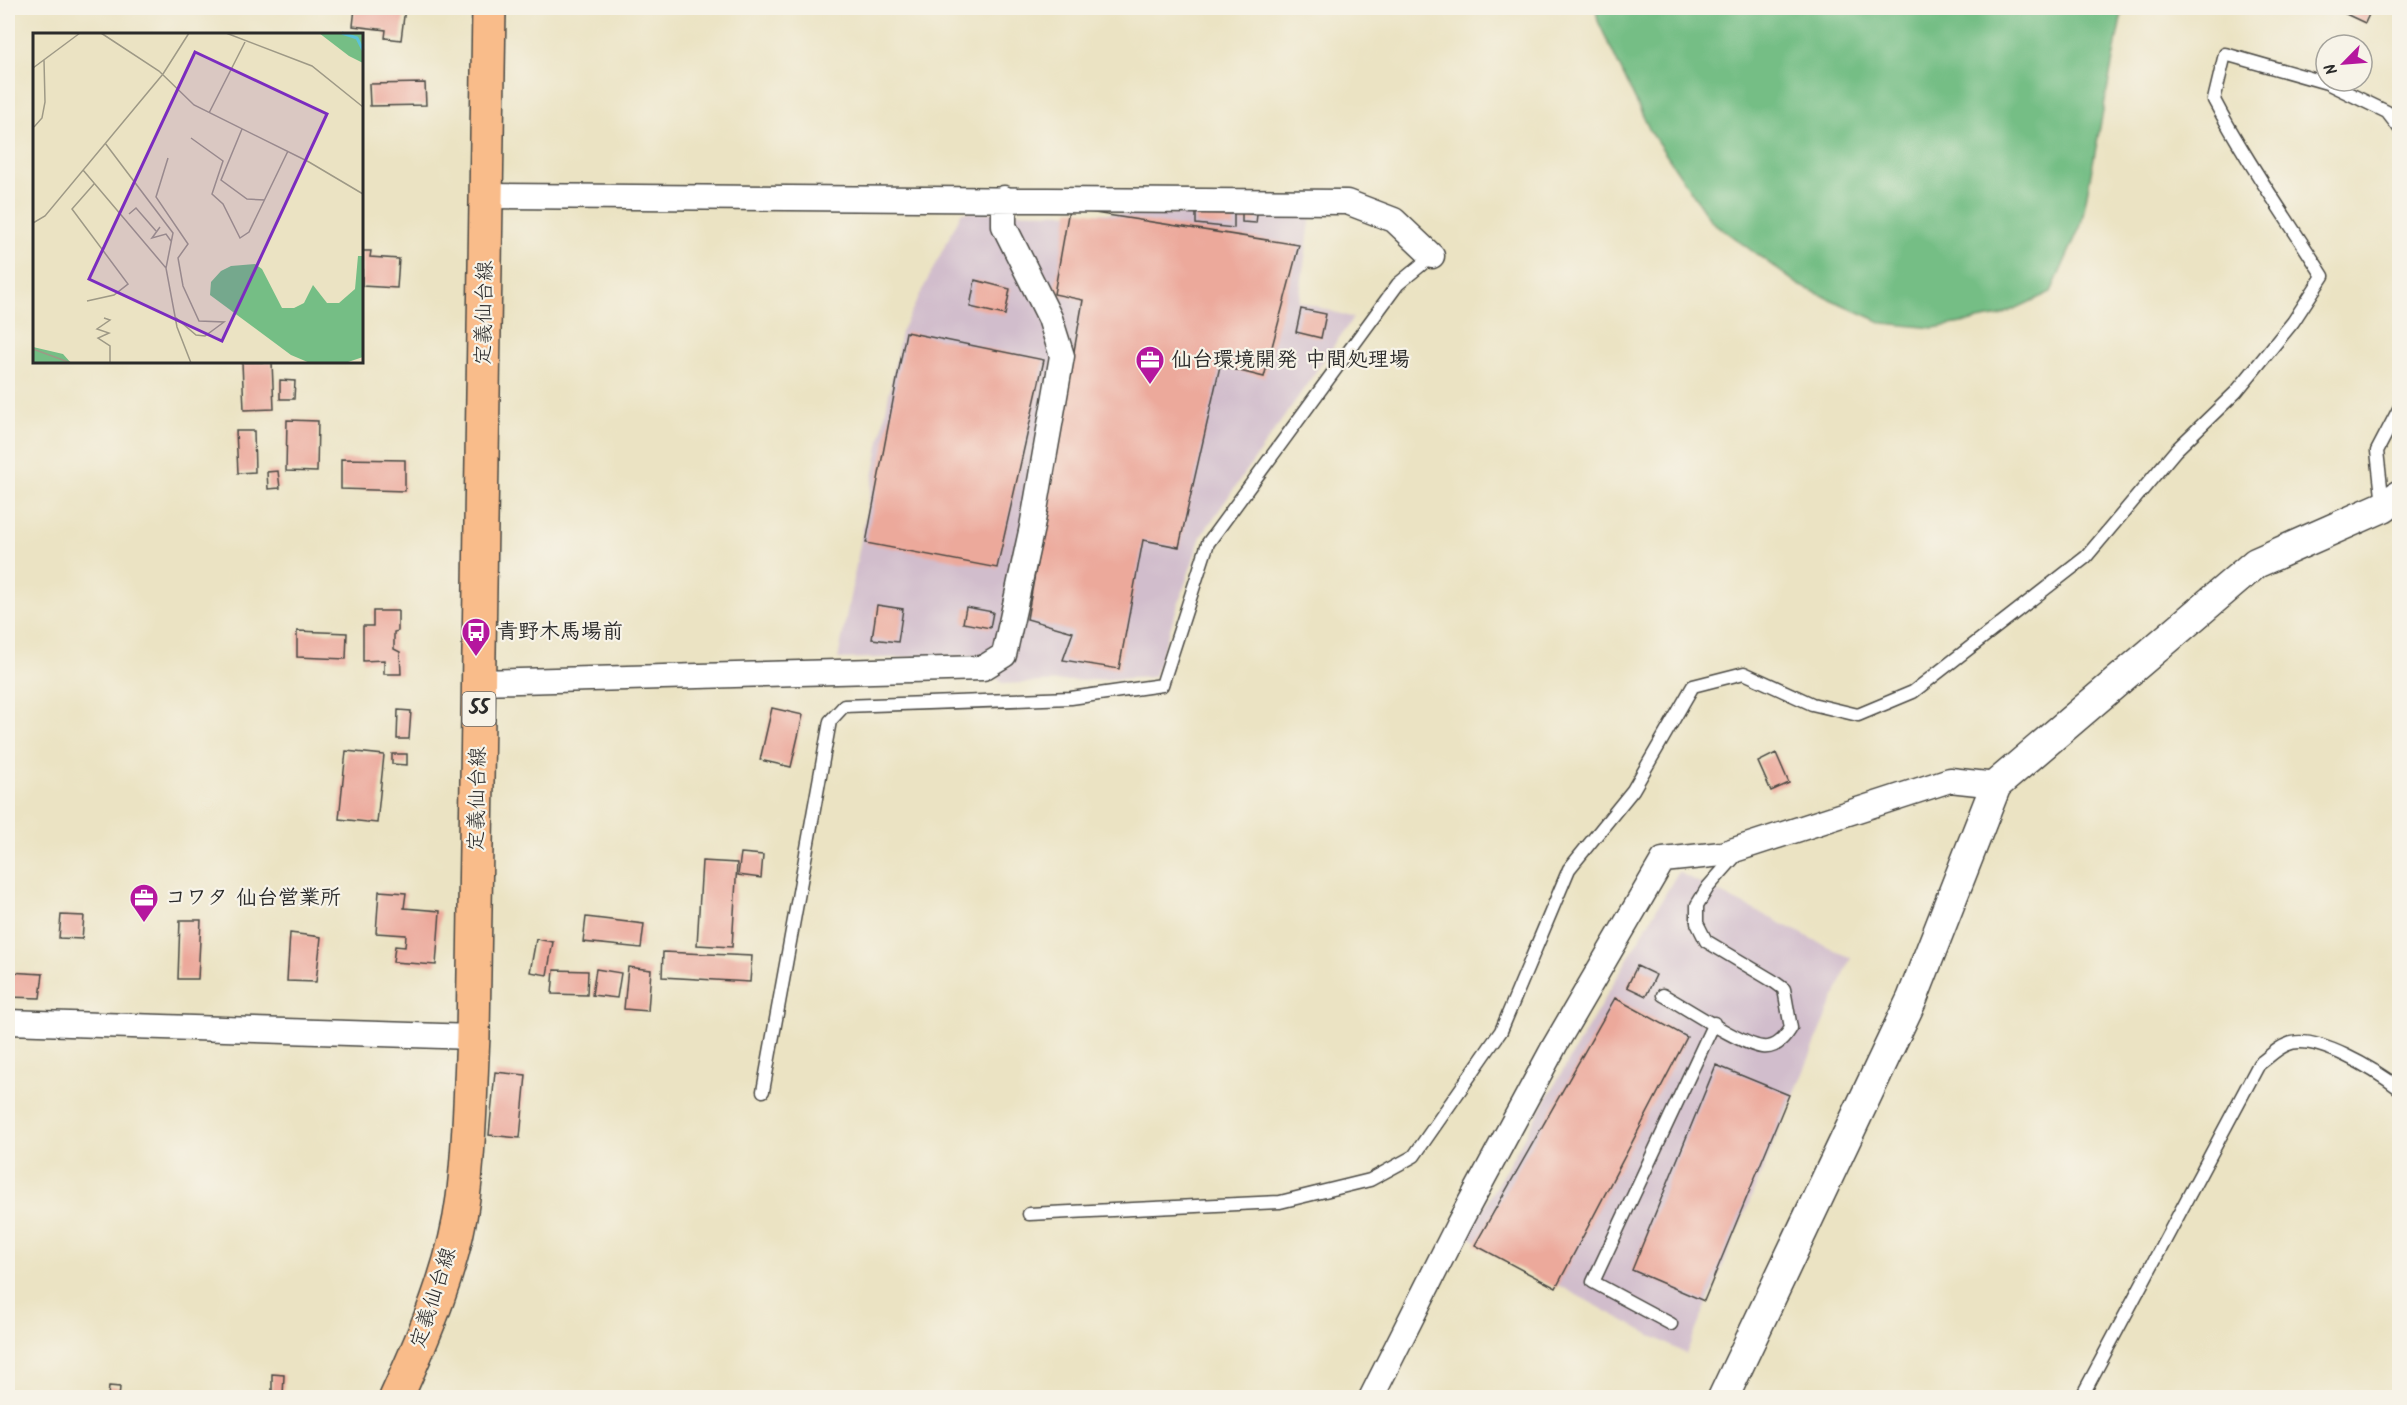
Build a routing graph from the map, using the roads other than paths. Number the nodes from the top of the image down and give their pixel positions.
1 (489, 8) edge
2 (2400, 129) edge
3 (486, 196) junction
4 (1004, 198) junction
5 (1432, 256) joint
6 (2400, 407) edge
7 (2391, 501) edge
8 (480, 682) junction
9 (1996, 785) junction
10 (1743, 848) junction
11 (1663, 995) dead end
12 (8, 1022) edge
13 (1714, 1023) junction
14 (473, 1037) junction
15 (2400, 1089) edge
16 (763, 1091) dead end
17 (1029, 1214) dead end
18 (1671, 1324) dead end
19 (396, 1398) edge
20 (1371, 1398) edge
21 (1723, 1398) edge
22 (2081, 1398) edge

1 - 3 main road, 定義仙台線 / 55
2 - 17 lane
3 - 4 street
3 - 8 main road, 定義仙台線 / 55
4 - 5 street
4 - 8 street
5 - 16 lane
6 - 7 lane
7 - 9 street
8 - 14 main road, 定義仙台線 / 55
9 - 10 street
9 - 21 street
10 - 13 lane
10 - 20 street
11 - 13 lane
12 - 14 street
13 - 18 lane
14 - 19 main road, 定義仙台線 / 55
15 - 22 lane

